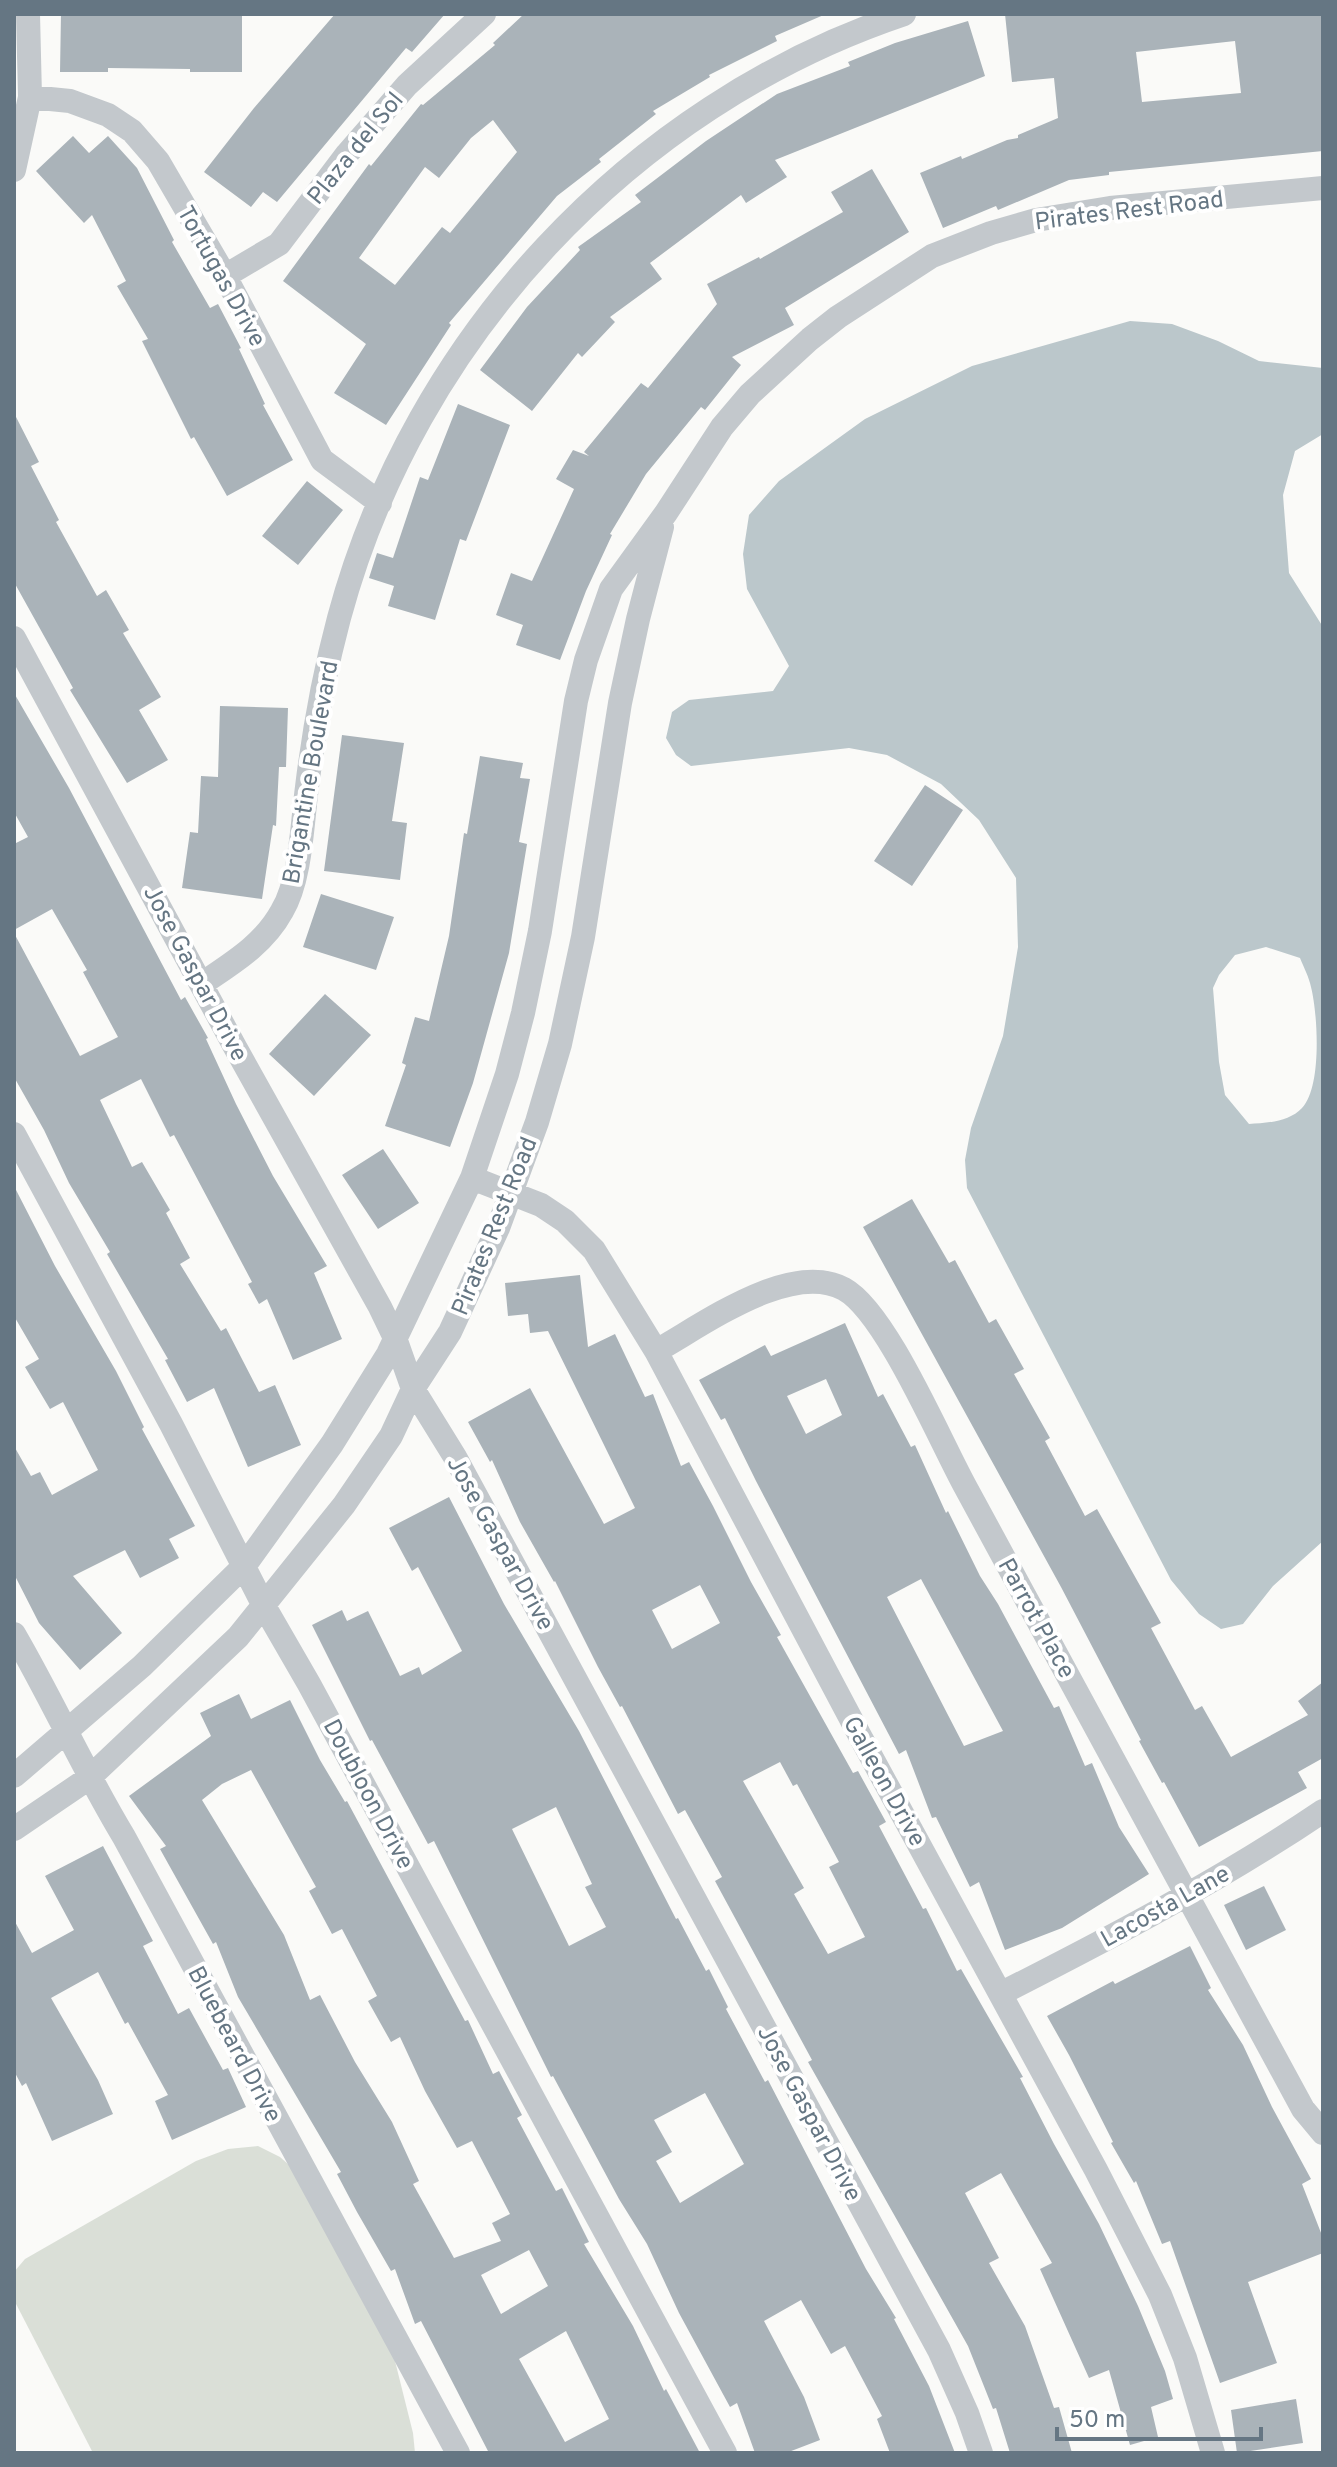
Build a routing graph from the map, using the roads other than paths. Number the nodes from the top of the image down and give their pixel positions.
1 (28, 14) edge
2 (484, 14) edge
3 (904, 14) edge
4 (30, 97) junction
5 (14, 170) edge
6 (1323, 188) edge
7 (225, 276) junction
8 (380, 503) junction
9 (666, 513) junction
10 (14, 638) edge
11 (579, 690) junction
12 (622, 697) junction
13 (203, 983) junction
14 (14, 1134) edge
15 (472, 1178) junction
16 (510, 1193) junction
17 (395, 1338) junction
18 (656, 1351) junction
19 (413, 1389) junction
20 (245, 1565) junction
21 (264, 1606) junction
22 (14, 1634) edge
23 (66, 1730) junction
24 (14, 1776) edge
25 (89, 1778) junction
26 (1323, 1811) edge
27 (14, 1829) edge
28 (1188, 1894) junction
29 (1002, 1993) junction
30 (1323, 2133) edge
31 (458, 2453) edge
32 (725, 2453) edge
33 (981, 2453) edge
34 (1213, 2453) edge

1 - 4 street
2 - 7 street, Plaza del Sol
3 - 8 street, Brigantine Boulevard
4 - 5 street
4 - 7 street, Tortugas Drive
6 - 9 street, Pirates Rest Road
7 - 8 street, Tortugas Drive
8 - 13 street, Brigantine Boulevard
9 - 11 street, Pirates Rest Road
9 - 12 street, Pirates Rest Road
10 - 13 street, Jose Gaspar Drive
11 - 12 street
11 - 15 street, Pirates Rest Road
12 - 16 street, Pirates Rest Road
13 - 17 street, Jose Gaspar Drive
14 - 20 street, Doubloon Drive
15 - 16 street, Galleon Drive
15 - 17 street, Pirates Rest Road
16 - 18 street, Galleon Drive
16 - 19 street, Pirates Rest Road
17 - 19 street, Jose Gaspar Drive
17 - 20 street, Pirates Rest Road
18 - 28 street, Parrot Place
18 - 29 street, Galleon Drive
19 - 21 street, Pirates Rest Road
19 - 33 street, Jose Gaspar Drive
20 - 21 street, Doubloon Drive
20 - 23 street, Pirates Rest Road
21 - 25 street, Pirates Rest Road
21 - 32 street, Doubloon Drive
22 - 23 street, Bluebeard Drive
23 - 24 street, Pirates Rest Road
23 - 25 street, Bluebeard Drive
25 - 27 street, Pirates Rest Road
25 - 31 street, Bluebeard Drive
26 - 28 street, Lacosta Lane
28 - 29 street, Lacosta Lane
28 - 30 street, Parrot Place
29 - 34 street, Galleon Drive

